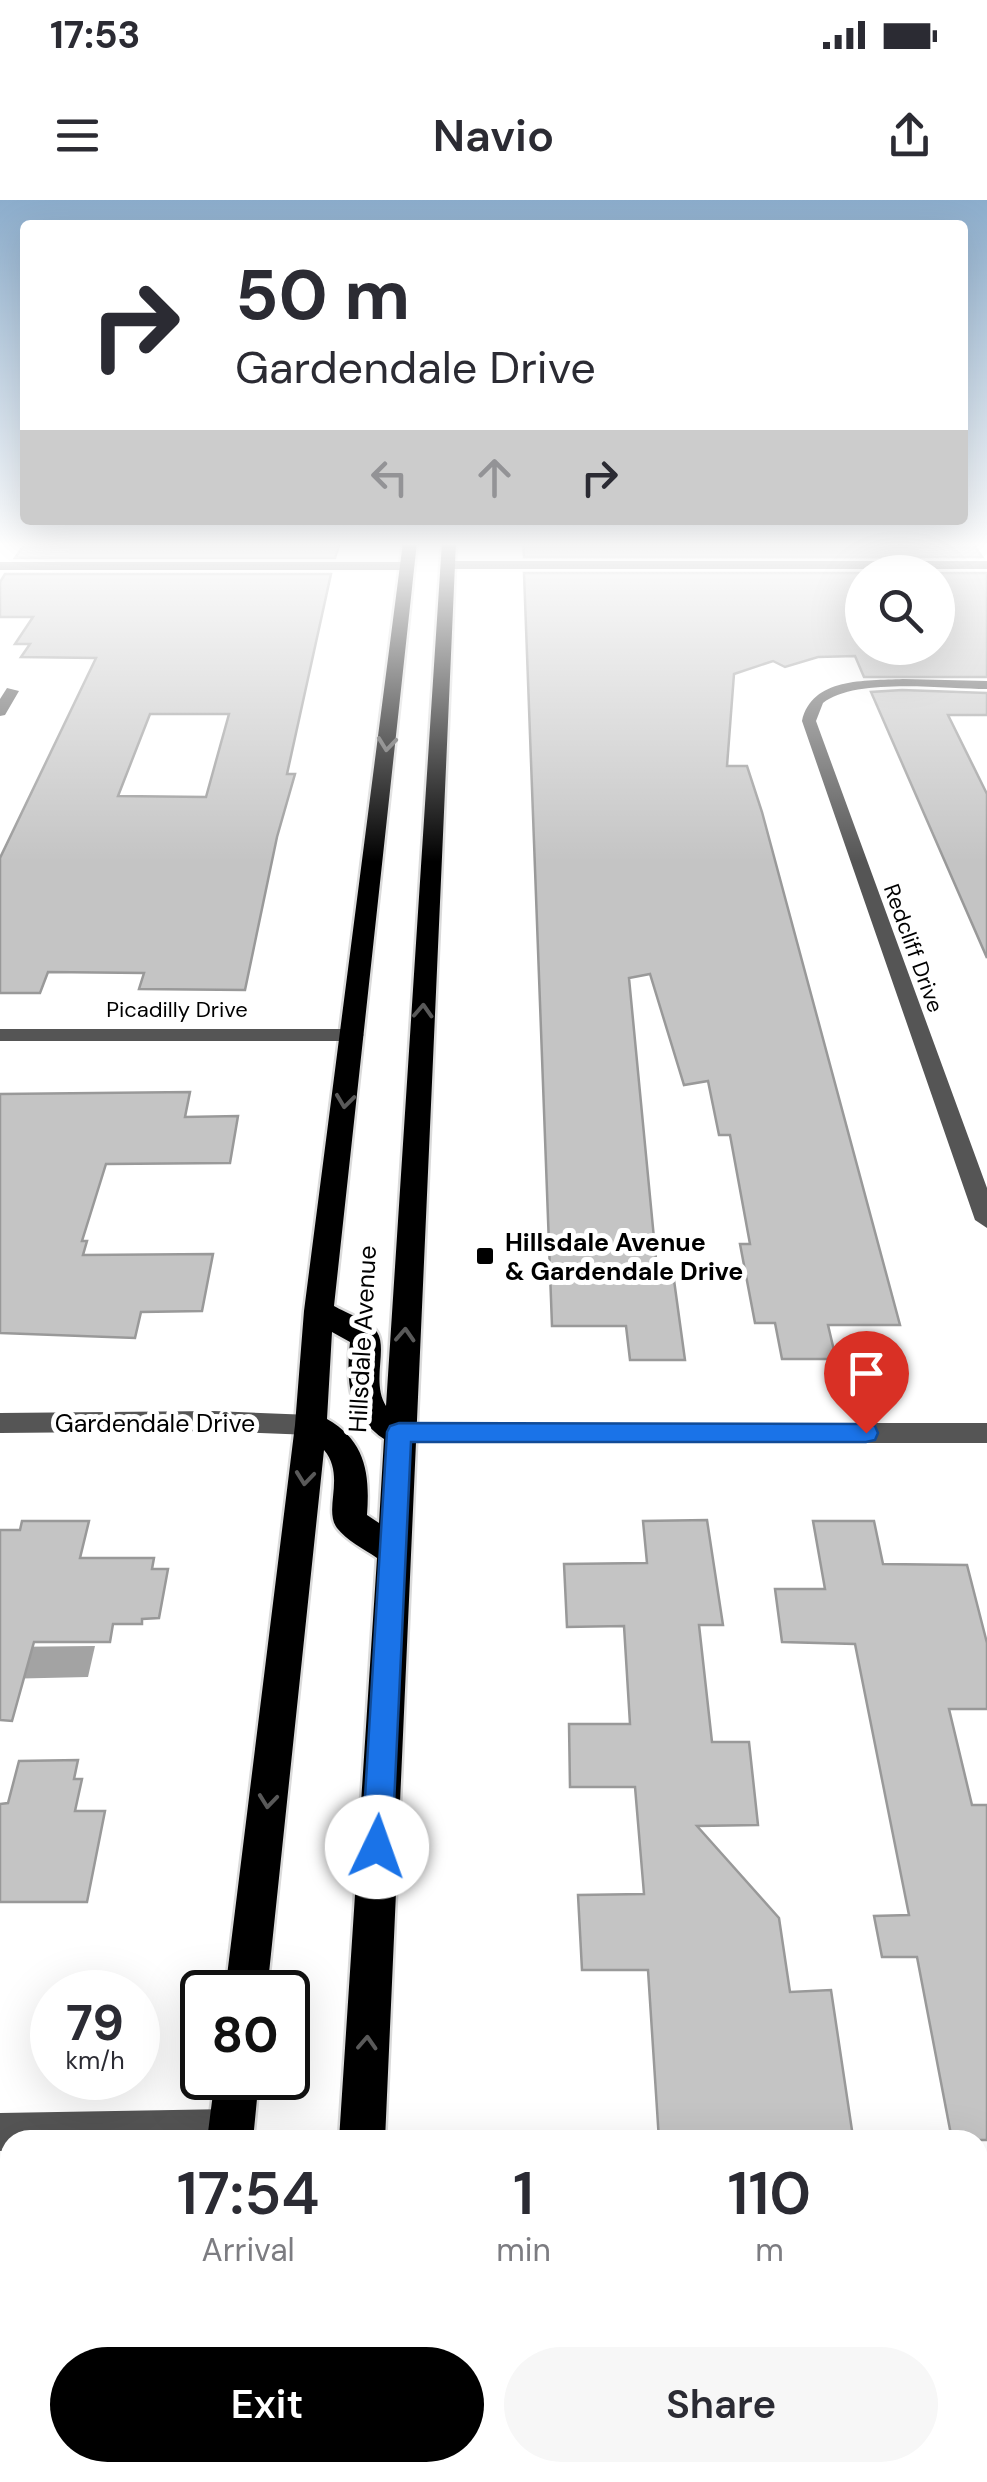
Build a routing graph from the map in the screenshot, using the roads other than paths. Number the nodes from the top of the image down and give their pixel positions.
1 (418, 648) edge
2 (443, 648) edge
3 (987, 685) edge
4 (12, 691) dead end
5 (0, 712) edge
6 (0, 1035) edge
7 (354, 1035) junction
8 (987, 1220) edge
9 (319, 1312) junction
10 (0, 1423) edge
11 (311, 1425) junction
12 (399, 1432) junction
13 (987, 1433) edge
14 (392, 1550) junction
15 (249, 1970) edge
16 (234, 2100) edge
17 (230, 2130) edge
18 (363, 2130) edge

1 -> 7 highway, Hillsdale Avenue
12 -> 2 highway, Hillsdale Avenue
3 - 8 street, Redcliff Drive
4 - 5 street
6 - 7 street, Picadilly Drive
7 -> 9 highway, Hillsdale Avenue
9 - 11 highway, Hillsdale Avenue
9 - 12 highway
10 - 11 street, Gardendale Drive
11 - 14 highway
11 -> 15 highway, Hillsdale Avenue
12 - 13 street
12 - 14 highway, Hillsdale Avenue
18 -> 14 highway, Hillsdale Avenue
16 - 17 highway

